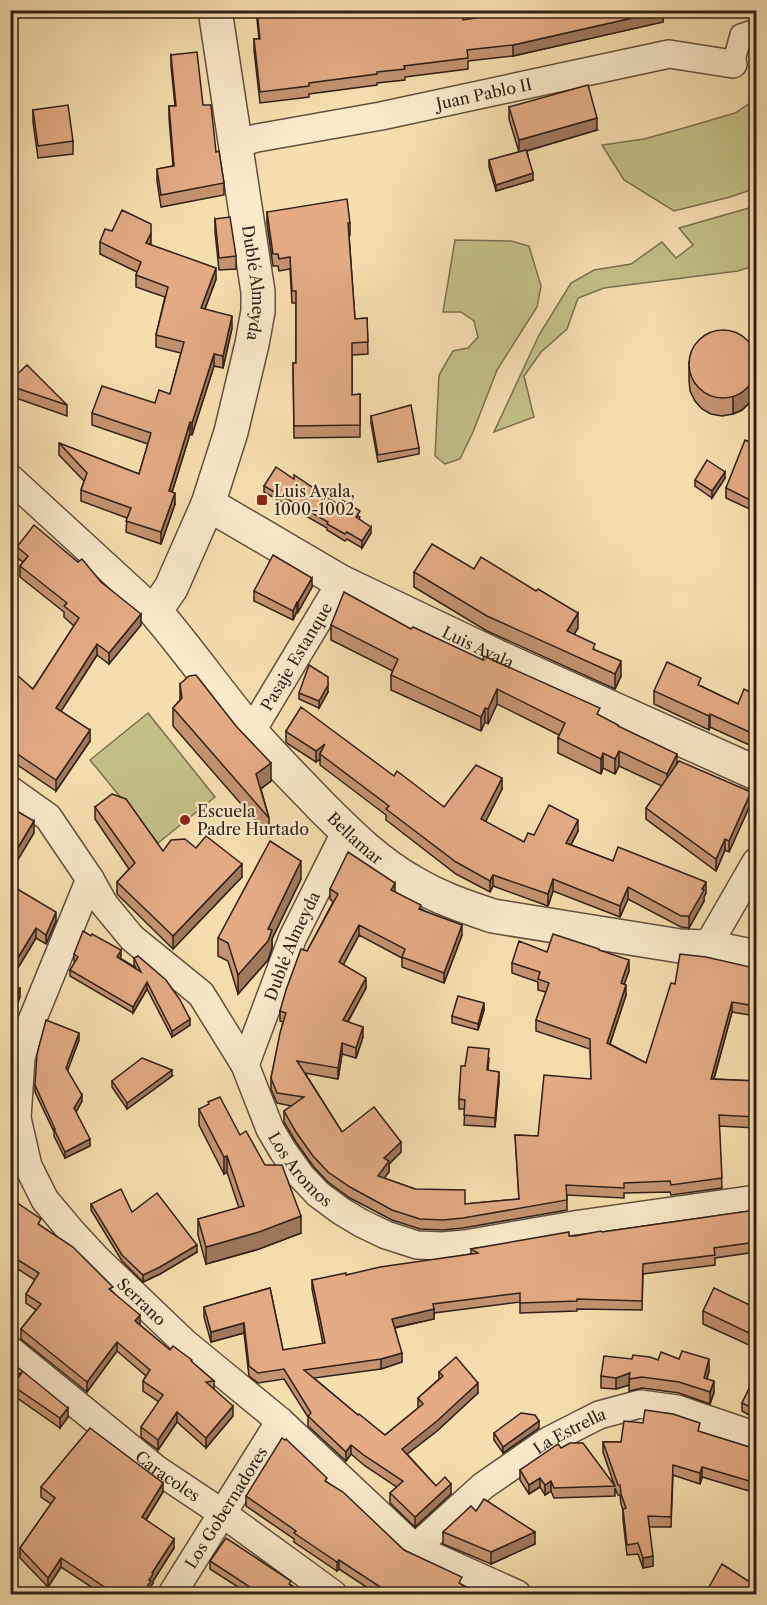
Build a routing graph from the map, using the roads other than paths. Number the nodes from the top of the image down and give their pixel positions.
1 (215, 10) edge
2 (756, 30) edge
3 (733, 64) joint
4 (234, 144) junction
5 (10, 478) edge
6 (208, 504) junction
7 (341, 582) junction
8 (155, 611) junction
9 (251, 732) junction
10 (756, 773) edge
11 (10, 790) edge
12 (346, 831) junction
13 (756, 862) edge
14 (90, 879) junction
15 (707, 947) junction
16 (756, 957) edge
17 (245, 1065) junction
18 (19, 1170) edge
19 (756, 1199) edge
20 (10, 1350) edge
21 (280, 1421) junction
22 (756, 1436) edge
23 (222, 1513) junction
24 (415, 1548) junction
25 (172, 1594) edge
26 (333, 1594) edge
27 (517, 1594) edge

1 - 4 street, Dublé Almeyda
2 - 3 street
3 - 4 street, Juan Pablo II
4 - 6 street, Dublé Almeyda
5 - 8 street, Bellamar
6 - 7 street, Luis Ayala
6 - 8 street, Dublé Almeyda
7 - 9 street, Pasaje Estanque
7 - 10 street, Luis Ayala
8 - 9 street, Bellamar
9 - 12 street, Bellamar
11 - 14 street, Los Aromos
12 - 15 street, Bellamar
12 - 17 street, Dublé Almeyda
13 - 15 street
14 - 17 street, Los Aromos
14 - 18 street, Serrano
15 - 16 street, Bellamar
17 - 19 street, Los Aromos
18 - 21 street, Serrano
20 - 23 street, Caracoles
21 - 23 street, Los Gobernadores
21 - 24 street, Serrano
22 - 24 street, La Estrella
23 - 25 street, Los Gobernadores
23 - 26 street, Caracoles
24 - 27 street, Serrano

